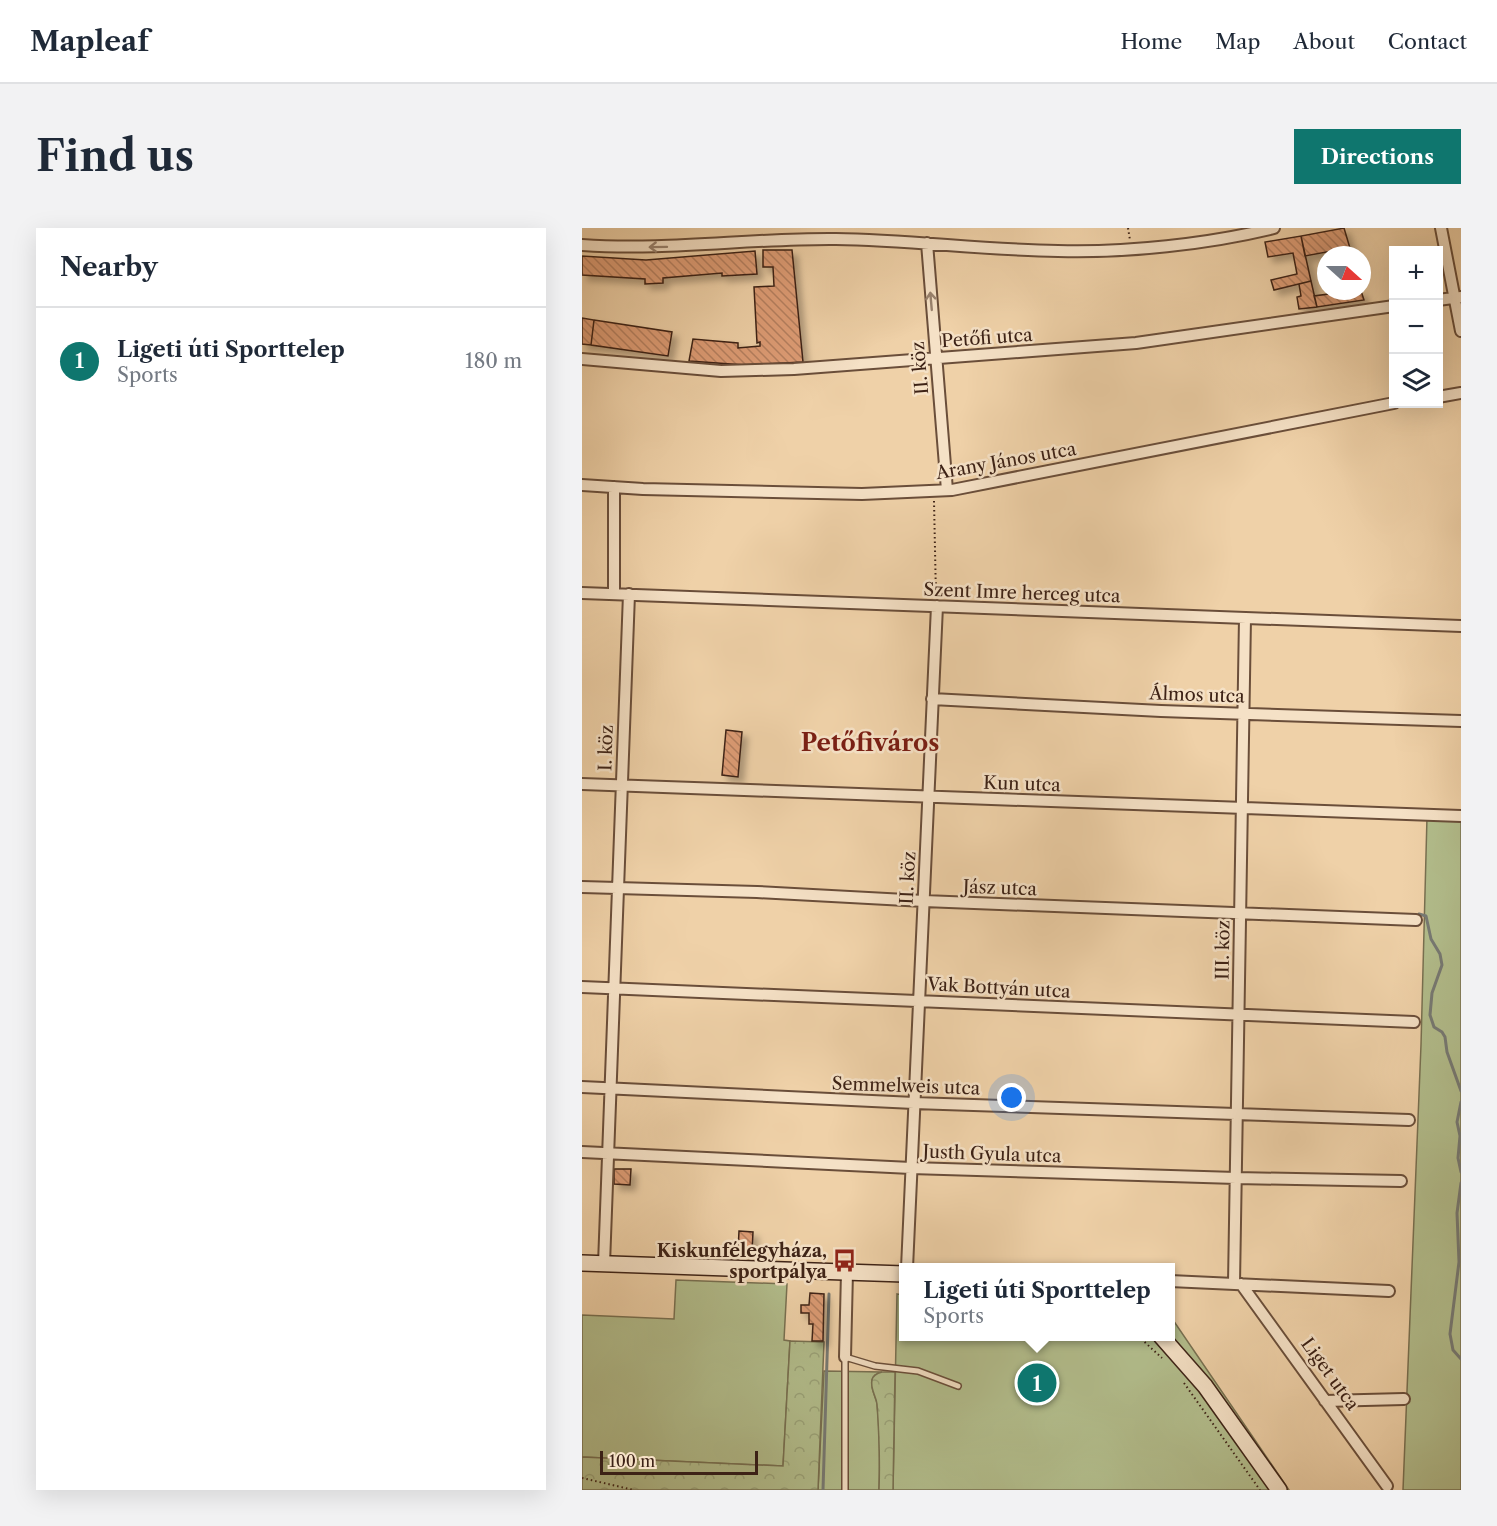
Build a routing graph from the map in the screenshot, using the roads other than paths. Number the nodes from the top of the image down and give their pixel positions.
1 (1274, 228) edge
2 (1441, 228) edge
3 (927, 243) junction
4 (582, 245) edge
5 (1458, 297) edge
6 (1443, 299) edge
7 (1389, 307) edge
8 (1461, 331) edge
9 (936, 358) junction
10 (582, 359) edge
11 (1461, 393) edge
12 (1443, 396) edge
13 (1389, 404) edge
14 (582, 484) edge
15 (614, 487) junction
16 (947, 490) junction
17 (582, 592) edge
18 (614, 594) junction
19 (629, 594) junction
20 (937, 606) junction
21 (1245, 618) junction
22 (1461, 626) edge
23 (933, 699) junction
24 (1244, 714) junction
25 (1461, 721) edge
26 (582, 784) edge
27 (621, 785) junction
28 (928, 797) junction
29 (1242, 808) junction
30 (1461, 816) edge
31 (582, 887) edge
32 (618, 889) junction
33 (924, 901) junction
34 (1240, 914) junction
35 (1416, 920) dead end
36 (582, 987) edge
37 (614, 989) junction
38 (919, 1001) junction
39 (1239, 1015) junction
40 (1414, 1022) dead end
41 (582, 1087) edge
42 (610, 1088) junction
43 (914, 1103) junction
44 (1237, 1115) junction
45 (1409, 1120) dead end
46 (582, 1152) edge
47 (608, 1153) junction
48 (911, 1168) junction
49 (1236, 1179) junction
50 (1401, 1181) dead end
51 (582, 1263) edge
52 (907, 1263) edge
53 (604, 1264) junction
54 (847, 1272) junction
55 (899, 1274) edge
56 (1175, 1282) edge
57 (1237, 1284) junction
58 (1389, 1291) dead end
59 (1166, 1341) edge
60 (844, 1357) junction
61 (958, 1386) dead end
62 (1404, 1399) dead end
63 (1325, 1401) junction
64 (1387, 1486) dead end
65 (845, 1490) edge
66 (1279, 1490) edge

1 - 3 street
2 - 5 street
3 -> 4 street
9 -> 3 street, II. köz
5 - 6 street
5 - 8 street
7 - 9 street, Petőfi utca
9 - 10 street, Petőfi utca
9 - 16 street, II. köz
11 - 12 street
13 - 16 street, Arany János utca
14 - 15 street, Arany János utca
15 - 16 street, Arany János utca
15 - 18 street
17 - 18 street, Szent Imre herceg utca
18 - 19 street, Szent Imre herceg utca
19 - 20 street, Szent Imre herceg utca
19 - 27 street, I. köz
20 - 21 street, Szent Imre herceg utca
20 - 23 street, II. köz
21 - 22 street, Szent Imre herceg utca
21 - 24 street, III. köz
23 - 24 street, Álmos utca
23 - 28 street, II. köz
24 - 25 street, Álmos utca
24 - 29 street, III. köz
26 - 27 street, Kun utca
27 - 28 street, Kun utca
27 - 32 street, I. köz
28 - 29 street, Kun utca
28 - 33 street, II. köz
29 - 30 street, Kun utca
29 - 34 street, III. köz
31 - 32 street, Jász utca
32 - 33 street, Jász utca
32 - 37 street, I. köz
33 - 34 street, Jász utca
33 - 38 street, II. köz
34 - 35 street, Jász utca
34 - 39 street, III. köz
36 - 37 street, Vak Bottyán utca
37 - 38 street, Vak Bottyán utca
37 - 42 street, I. köz
38 - 39 street, Vak Bottyán utca
38 - 43 street, II. köz
39 - 40 street, Vak Bottyán utca
39 - 44 street, III. köz
41 - 42 street, Semmelweis utca
42 - 43 street, Semmelweis utca
42 - 47 street, I. köz
43 - 44 street, Semmelweis utca
43 - 48 street, II. köz
44 - 45 street, Semmelweis utca
44 - 49 street, III. köz
46 - 47 street, Justh Gyula utca
47 - 48 street, Justh Gyula utca
47 - 53 street, I. köz
48 - 49 street, Justh Gyula utca
48 - 52 street, II. köz
49 - 50 street, Justh Gyula utca
49 - 57 street, III. köz
51 - 53 main road
53 - 54 main road
54 - 55 main road
54 - 60 street
56 - 57 street
57 - 58 street
57 - 63 street, Liget utca
59 - 66 main road
60 - 61 lane
60 - 65 lane
62 - 63 street
63 - 64 street, Liget utca

